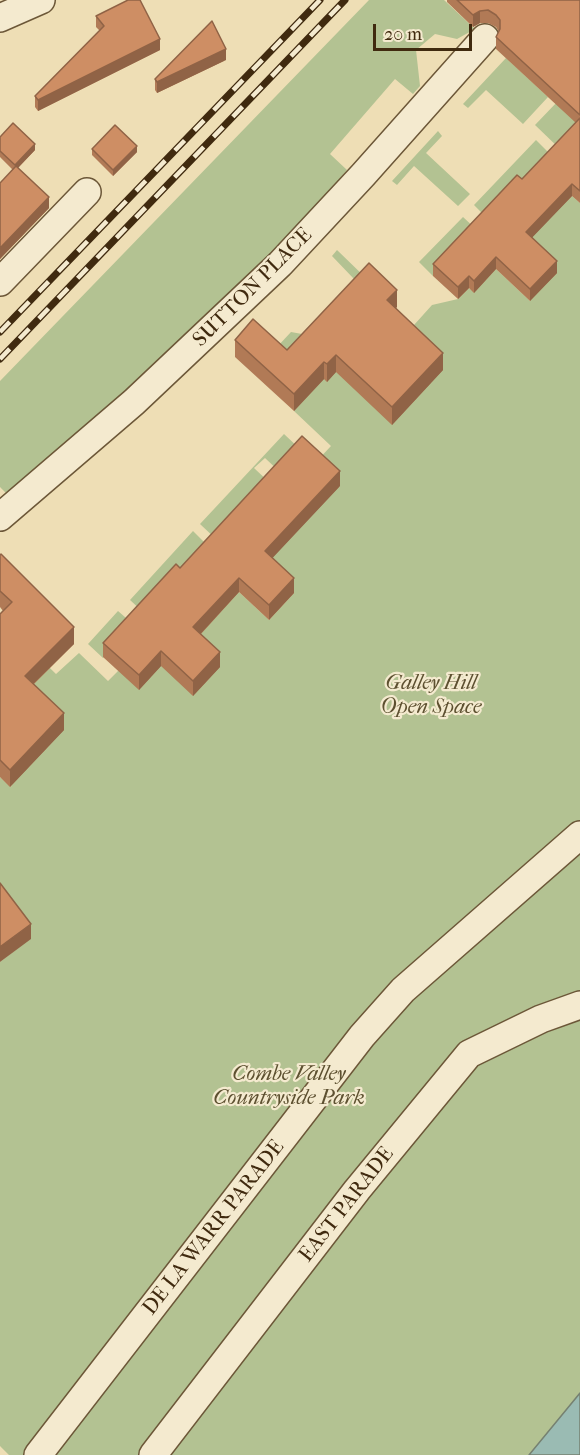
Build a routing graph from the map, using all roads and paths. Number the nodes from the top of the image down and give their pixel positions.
1 (41, 0) edge
2 (0, 18) edge
3 (486, 38) dead end
4 (87, 192) dead end
5 (0, 282) edge
6 (0, 517) edge
7 (580, 836) edge
8 (580, 1005) edge
9 (38, 1455) edge
10 (153, 1455) edge

1 - 2 street
3 - 6 street, SUTTON PLACE
4 - 5 street
7 - 9 street, DE LA WARR PARADE
8 - 10 street, EAST PARADE

